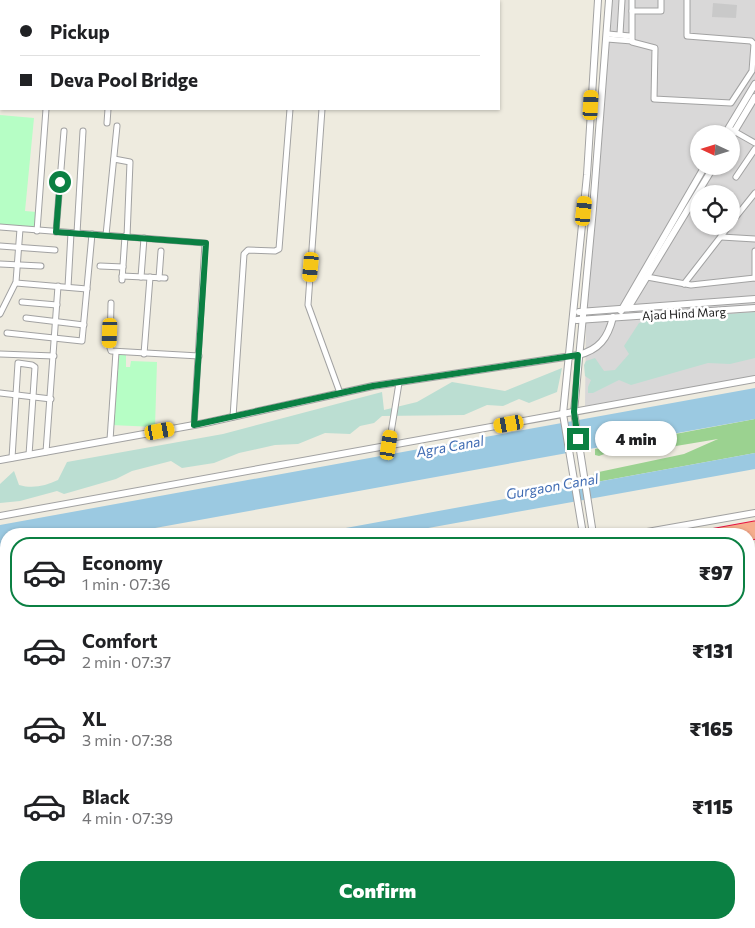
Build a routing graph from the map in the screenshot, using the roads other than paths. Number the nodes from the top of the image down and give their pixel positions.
1 (598, 0) edge
2 (609, 0) edge
3 (622, 0) edge
4 (632, 0) edge
5 (661, 0) edge
6 (688, 0) edge
7 (632, 11) junction
8 (620, 34) junction
9 (608, 37) junction
10 (631, 38) junction
11 (754, 61) edge
12 (755, 84) edge
13 (755, 96) edge
14 (46, 110) edge
15 (108, 110) edge
16 (290, 110) edge
17 (322, 110) edge
18 (107, 123) dead end
19 (734, 125) edge
20 (735, 125) edge
21 (116, 126) dead end
22 (64, 131) dead end
23 (83, 131) dead end
24 (740, 136) edge
25 (755, 143) edge
26 (755, 149) edge
27 (114, 159) junction
28 (701, 175) edge
29 (709, 175) edge
30 (736, 177) dead end
31 (755, 194) edge
32 (740, 212) edge
33 (0, 227) edge
34 (20, 229) junction
35 (37, 231) junction
36 (56, 232) junction
37 (74, 233) junction
38 (92, 234) junction
39 (106, 235) junction
40 (126, 237) junction
41 (721, 237) joint
42 (144, 238) junction
43 (755, 239) edge
44 (0, 246) edge
45 (19, 248) junction
46 (55, 250) dead end
47 (161, 251) dead end
48 (755, 251) edge
49 (0, 264) edge
50 (18, 266) junction
51 (41, 266) dead end
52 (100, 266) dead end
53 (123, 268) junction
54 (141, 277) junction
55 (150, 277) junction
56 (647, 277) junction
57 (755, 278) edge
58 (16, 283) junction
59 (684, 284) junction
60 (58, 286) junction
61 (68, 287) junction
62 (87, 289) junction
63 (755, 299) edge
64 (22, 302) dead end
65 (111, 303) dead end
66 (57, 305) junction
67 (625, 307) junction
68 (755, 308) edge
69 (578, 312) junction
70 (0, 314) edge
71 (618, 316) junction
72 (26, 318) dead end
73 (56, 320) junction
74 (574, 320) junction
75 (581, 320) junction
76 (84, 324) junction
77 (7, 333) dead end
78 (55, 338) junction
79 (116, 352) junction
80 (0, 354) edge
81 (144, 354) junction
82 (578, 355) junction
83 (54, 356) junction
84 (199, 356) junction
85 (570, 357) junction
86 (755, 379) edge
87 (399, 383) junction
88 (0, 393) edge
89 (340, 394) junction
90 (16, 395) junction
91 (33, 396) junction
92 (51, 399) junction
93 (574, 415) junction
94 (564, 417) junction
95 (233, 418) junction
96 (194, 425) junction
97 (110, 440) junction
98 (389, 445) junction
99 (46, 452) junction
100 (29, 455) junction
101 (12, 458) junction
102 (0, 460) edge
103 (755, 513) edge
104 (0, 516) edge
105 (582, 528) edge
106 (592, 528) edge
107 (670, 528) edge

1 - 69 street
2 - 9 street
3 - 8 street
4 - 7 street
5 - 7 street
6 - 11 street
7 - 10 street
8 - 9 street
8 - 10 street
9 - 10 street
9 - 69 street
10 - 11 street
12 - 19 street
13 - 20 street
14 - 35 street
15 - 18 street
16 - 95 street
17 - 89 street
21 - 27 street
22 - 36 street
23 - 37 street
24 - 25 street
26 - 30 street
27 - 39 street
27 - 40 street
28 - 67 street
29 - 56 street
31 - 32 street
33 - 34 street
34 - 35 street
34 - 45 street
35 - 36 street
36 - 37 street
37 - 38 street
37 - 61 street
38 - 39 street
38 - 62 street
39 - 40 street
40 - 42 street
40 - 53 street
41 - 43 street
41 - 59 street
42 - 54 street
42 - 84 street
44 - 45 street
45 - 46 street
45 - 50 street
47 - 55 street
48 - 57 street
49 - 50 street
50 - 51 street
50 - 58 street
52 - 53 street
53 - 54 street
54 - 55 street
55 - 81 street
56 - 59 street
56 - 67 street
57 - 59 street
58 - 60 street
58 - 70 street
60 - 61 street
60 - 66 street
61 - 62 street
62 - 76 street
63 - 67 street
64 - 66 street
65 - 79 street
66 - 73 street
67 - 69 street
67 - 71 street
68 - 71 street, Ajad Hind Marg
69 - 74 street
69 - 75 street
71 - 75 street, Ajad Hind Marg
71 - 82 street
72 - 73 street
73 - 76 street
73 - 78 street
74 - 75 street, Ajad Hind Marg
74 - 85 street
75 - 82 street
76 - 78 street
77 - 78 street
78 - 83 street
79 - 81 street
79 - 97 street
80 - 83 street
81 - 84 street
82 - 85 street
82 - 93 street
83 - 92 street
84 - 96 street
85 - 87 street
85 - 94 street
86 - 93 street
87 - 89 street
87 - 98 street
88 - 90 street
89 - 95 street
90 - 91 street
90 - 91 street
90 - 101 street
91 - 92 street
91 - 100 street
92 - 99 street
93 - 94 street
93 - 106 street
94 - 98 street
94 - 105 street
95 - 96 street
96 - 97 street
97 - 99 street
98 - 104 street
99 - 100 street
100 - 101 street
101 - 102 street
103 - 107 street

